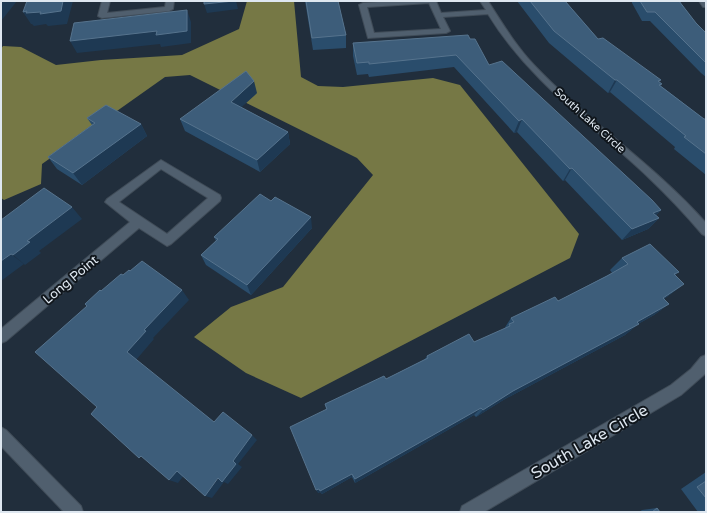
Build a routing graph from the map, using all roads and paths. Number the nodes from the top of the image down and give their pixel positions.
1 (106, 1) edge
2 (170, 1) edge
3 (431, 1) edge
4 (484, 1) edge
5 (703, 1) edge
6 (706, 5) edge
7 (489, 12) junction
8 (439, 15) junction
9 (139, 221) junction
10 (706, 231) edge
11 (1, 338) edge
12 (706, 362) edge
13 (1, 435) edge
14 (75, 512) edge
15 (468, 512) edge

1 - 2 street
3 - 8 street
3 - 8 street
4 - 7 street, South Lake Circle
5 - 6 street
7 - 8 street
7 - 10 street, South Lake Circle
9 - 9 street
9 - 11 street, Long Point
12 - 15 street, South Lake Circle
13 - 14 street

